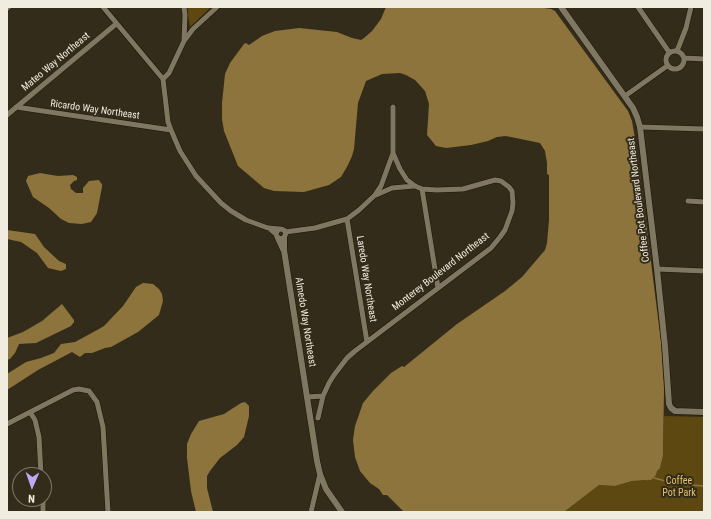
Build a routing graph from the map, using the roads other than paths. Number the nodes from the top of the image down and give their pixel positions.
1 (102, 7) edge
2 (184, 7) edge
3 (217, 7) edge
4 (562, 7) edge
5 (638, 7) edge
6 (690, 7) edge
7 (116, 24) junction
8 (184, 41) junction
9 (678, 51) junction
10 (669, 52) junction
11 (684, 58) junction
12 (704, 59) edge
13 (668, 66) junction
14 (163, 79) junction
15 (625, 96) junction
16 (16, 107) junction
17 (393, 107) dead end
18 (7, 114) edge
19 (640, 127) junction
20 (704, 129) edge
21 (171, 130) junction
22 (393, 152) junction
23 (414, 186) junction
24 (422, 188) junction
25 (375, 195) junction
26 (688, 201) dead end
27 (704, 202) edge
28 (347, 219) junction
29 (281, 234) junction
30 (657, 269) junction
31 (704, 271) edge
32 (438, 288) junction
33 (367, 342) junction
34 (323, 396) junction
35 (307, 397) junction
36 (30, 412) junction
37 (704, 412) edge
38 (318, 418) dead end
39 (7, 424) edge
40 (41, 467) edge
41 (320, 474) junction
42 (108, 512) edge
43 (311, 512) edge
44 (342, 512) edge

1 - 7 street
2 - 8 street
3 - 8 street
4 - 15 street, Coffee Pot Boulevard Northeast
5 - 10 street
6 - 9 street
7 - 14 street
7 - 16 street, Mateo Way Northeast
8 - 14 street
9 - 10 street
9 - 11 street
10 - 13 street
11 - 12 street
11 - 13 street
13 - 15 street
14 - 21 street, Monterey Boulevard Northeast
15 - 19 street, Coffee Pot Boulevard Northeast
16 - 18 street, Mateo Way Northeast
16 - 21 street, Ricardo Way Northeast
17 - 22 street
19 - 20 street
19 - 30 street, Coffee Pot Boulevard Northeast
21 - 29 street, Monterey Boulevard Northeast
22 - 23 street
22 - 25 street, Monterey Boulevard Northeast
23 - 24 street, Monterey Boulevard Northeast
23 - 25 street, Monterey Boulevard Northeast
24 - 32 street
24 - 32 street, Monterey Boulevard Northeast
25 - 28 street, Monterey Boulevard Northeast
26 - 27 street
28 - 29 street, Monterey Boulevard Northeast
28 - 33 street, Laredo Way Northeast
29 - 35 street, Almedo Way Northeast
30 - 31 street
30 - 37 street, Coffee Pot Boulevard Northeast
32 - 33 street, Monterey Boulevard Northeast
33 - 34 street, Monterey Boulevard Northeast
34 - 35 street
34 - 38 street, Monterey Boulevard Northeast
35 - 41 street
36 - 39 street
36 - 40 street
36 - 42 street
41 - 43 street
41 - 44 street

